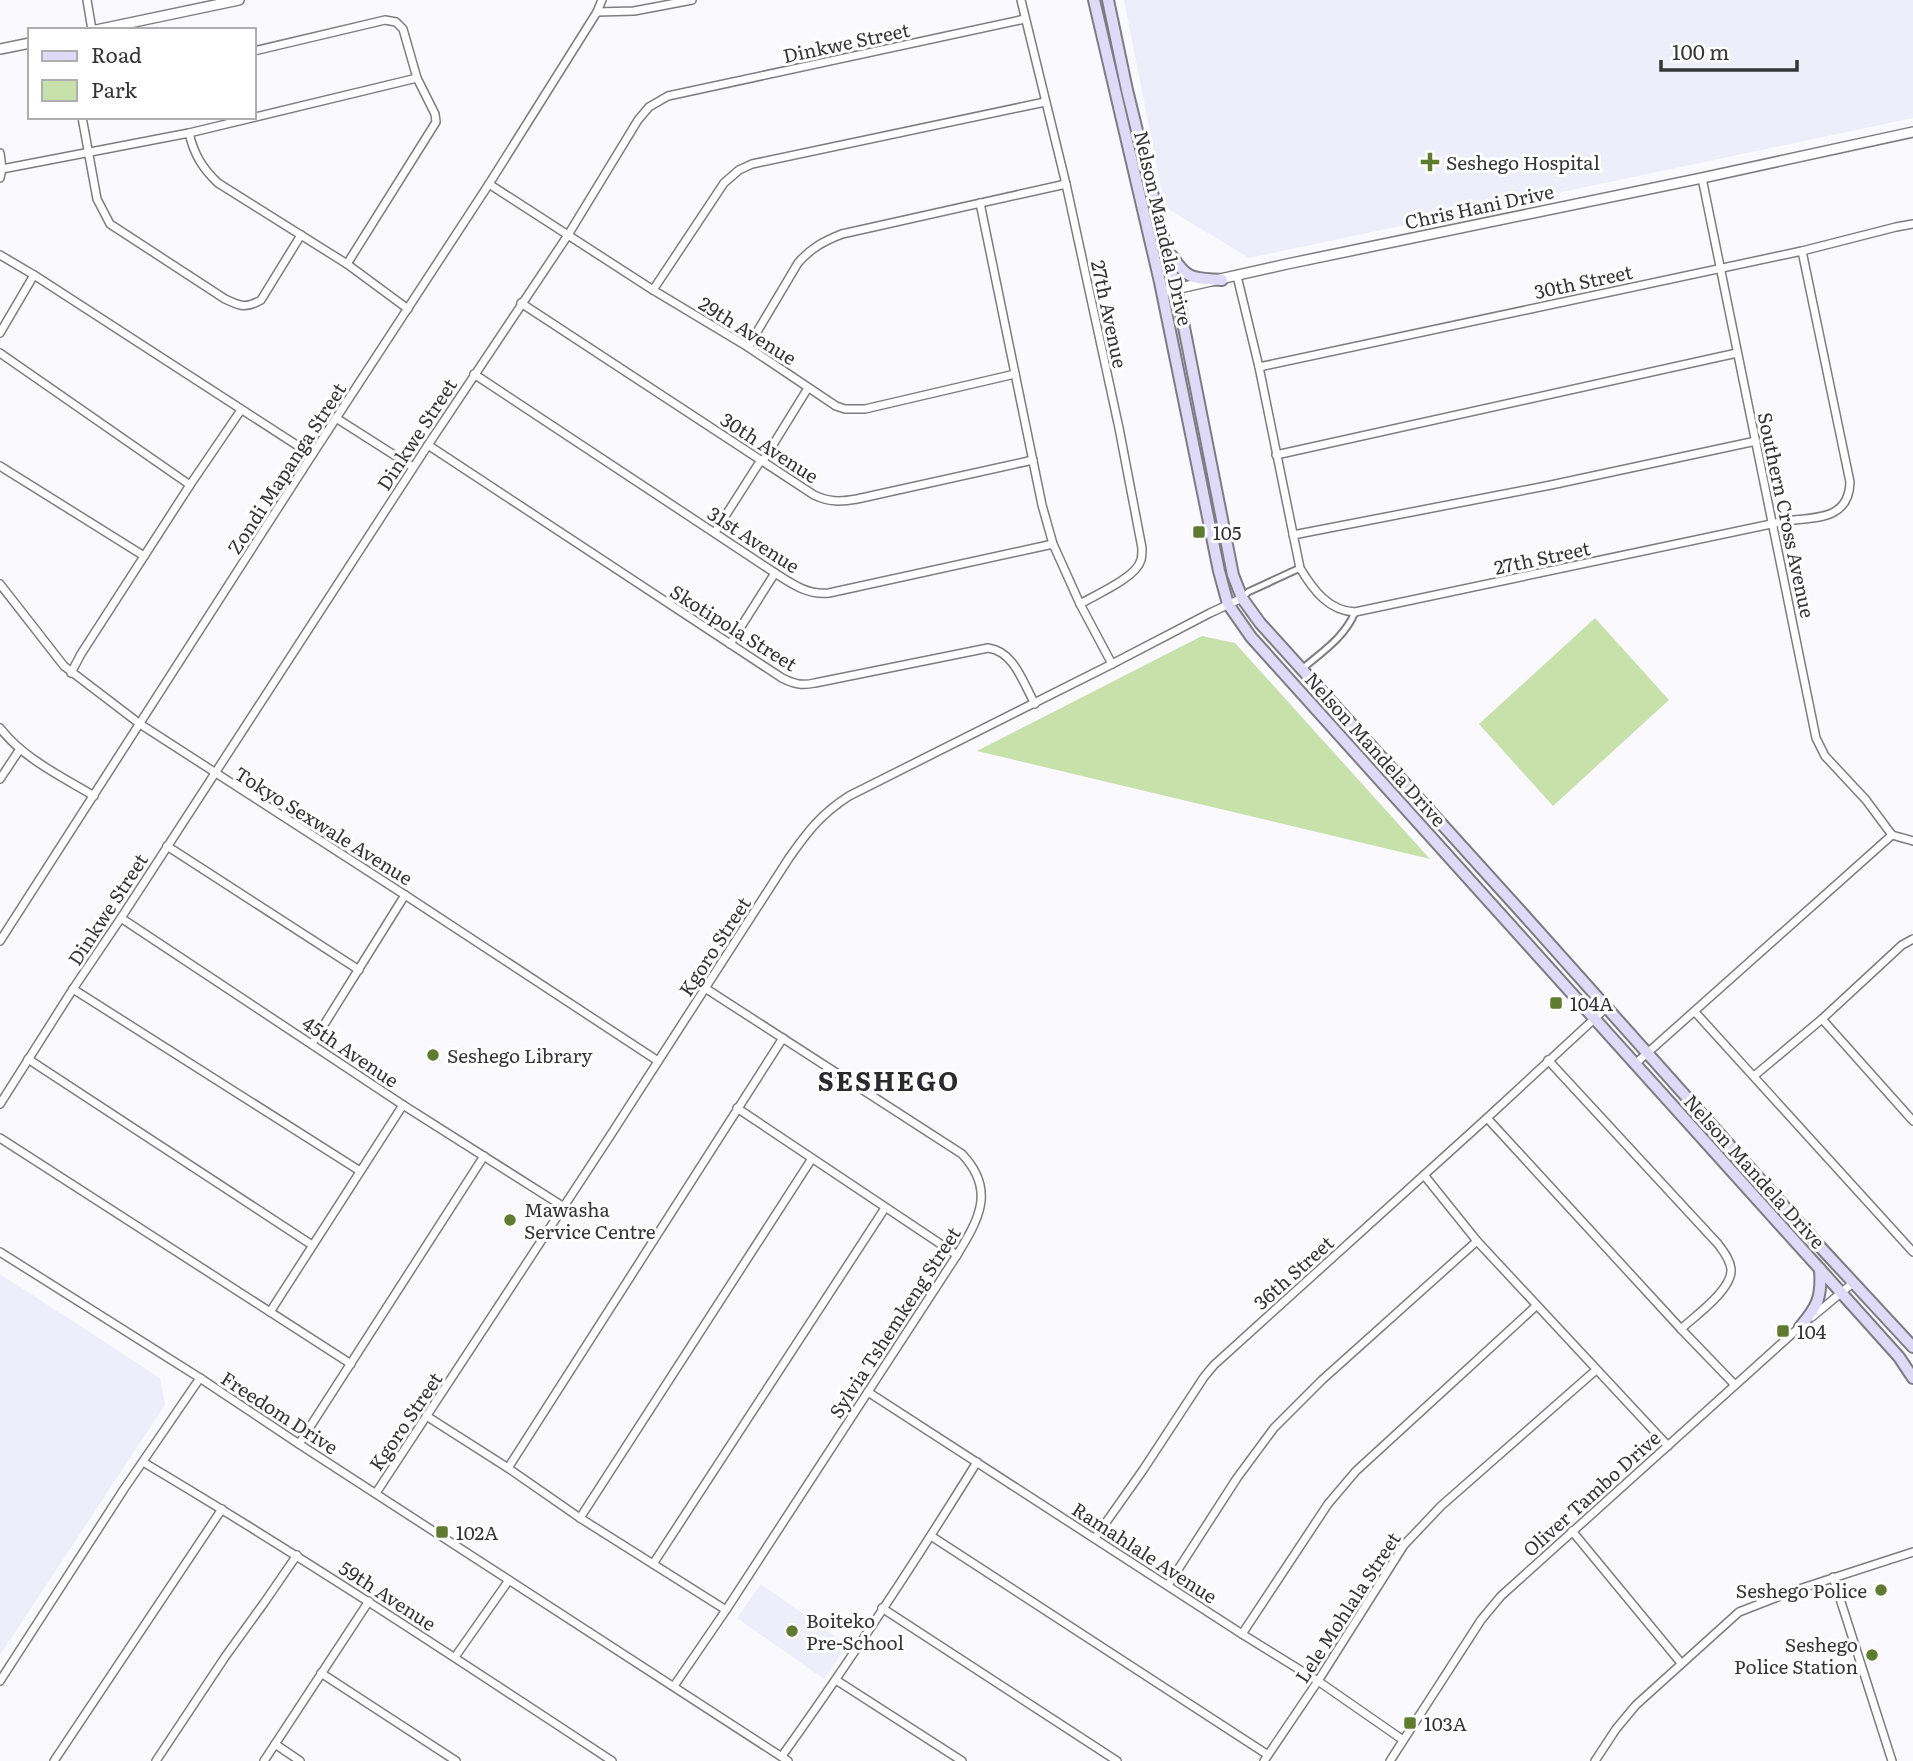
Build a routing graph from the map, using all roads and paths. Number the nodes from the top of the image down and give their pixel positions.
1 (87, 0) edge
2 (239, 0) edge
3 (602, 0) edge
4 (692, 0) edge
5 (1021, 0) edge
6 (1094, 0) edge
7 (1108, 0) edge
8 (597, 12) junction
9 (1025, 19) junction
10 (94, 28) edge
11 (104, 28) edge
12 (28, 43) edge
13 (0, 49) edge
14 (256, 51) edge
15 (417, 78) junction
16 (1045, 102) junction
17 (256, 117) edge
18 (82, 119) edge
19 (247, 119) edge
20 (1913, 132) edge
21 (189, 133) junction
22 (0, 153) edge
23 (89, 153) junction
24 (1, 174) edge
25 (1702, 178) junction
26 (489, 184) junction
27 (1066, 184) junction
28 (980, 203) junction
29 (1913, 224) edge
30 (301, 235) junction
31 (568, 236) junction
32 (1167, 247) junction
33 (1802, 251) junction
34 (0, 255) edge
35 (347, 264) junction
36 (1720, 268) junction
37 (34, 275) junction
38 (1237, 275) junction
39 (1222, 280) junction
40 (1177, 289) junction
41 (653, 290) junction
42 (1162, 292) junction
43 (522, 303) junction
44 (408, 309) junction
45 (0, 333) edge
46 (748, 347) junction
47 (0, 353) edge
48 (1737, 353) junction
49 (1259, 367) junction
50 (474, 374) junction
51 (1015, 374) junction
52 (808, 388) junction
53 (241, 410) junction
54 (336, 418) junction
55 (1756, 441) junction
56 (428, 446) junction
57 (312, 455) junction
58 (1276, 455) junction
59 (1033, 460) junction
60 (762, 461) junction
61 (0, 466) edge
62 (414, 467) junction
63 (190, 485) junction
64 (1773, 523) junction
65 (715, 532) junction
66 (1293, 535) junction
67 (1053, 544) junction
68 (144, 556) junction
69 (1300, 568) junction
70 (775, 573) junction
71 (0, 584) edge
72 (1242, 598) junction
73 (1080, 604) junction
74 (1228, 604) junction
75 (1356, 612) junction
76 (730, 644) junction
77 (1112, 664) junction
78 (1302, 669) junction
79 (71, 673) junction
80 (1035, 704) junction
81 (139, 724) junction
82 (0, 728) edge
83 (20, 749) junction
84 (214, 774) junction
85 (0, 779) edge
86 (94, 796) junction
87 (1892, 835) junction
88 (1913, 841) edge
89 (167, 846) junction
90 (405, 895) junction
91 (121, 918) junction
92 (1913, 939) edge
93 (0, 941) edge
94 (359, 970) junction
95 (705, 988) junction
96 (73, 989) junction
97 (1606, 1007) junction
98 (1695, 1012) junction
99 (1594, 1018) junction
100 (1822, 1018) junction
101 (783, 1038) junction
102 (312, 1044) junction
103 (1648, 1053) junction
104 (28, 1059) junction
105 (1548, 1060) junction
106 (658, 1061) junction
107 (1635, 1064) junction
108 (1754, 1076) junction
109 (0, 1104) edge
110 (403, 1105) junction
111 (737, 1108) junction
112 (1487, 1118) junction
113 (1913, 1121) edge
114 (0, 1138) edge
115 (484, 1156) junction
116 (811, 1160) junction
117 (360, 1171) junction
118 (1424, 1175) junction
119 (564, 1207) junction
120 (885, 1208) junction
121 (1477, 1241) junction
122 (312, 1245) junction
123 (0, 1252) edge
124 (1913, 1252) edge
125 (957, 1255) junction
126 (1819, 1268) junction
127 (1854, 1282) junction
128 (1841, 1293) junction
129 (1536, 1306) junction
130 (270, 1312) junction
131 (1800, 1326) junction
132 (1681, 1329) junction
133 (1913, 1348) edge
134 (351, 1364) junction
135 (1596, 1370) junction
136 (200, 1378) junction
137 (1913, 1378) edge
138 (1735, 1385) junction
139 (868, 1392) junction
140 (428, 1416) junction
141 (299, 1444) junction
142 (1668, 1446) junction
143 (143, 1462) junction
144 (977, 1462) junction
145 (508, 1468) junction
146 (376, 1493) junction
147 (222, 1509) junction
148 (580, 1518) junction
149 (1572, 1531) junction
150 (931, 1536) junction
151 (1095, 1538) junction
152 (1913, 1552) edge
153 (297, 1555) junction
154 (653, 1564) junction
155 (1833, 1577) junction
156 (509, 1580) junction
157 (1168, 1585) junction
158 (369, 1601) junction
159 (883, 1608) junction
160 (726, 1610) junction
161 (1242, 1634) junction
162 (455, 1657) junction
163 (1681, 1664) junction
164 (321, 1673) junction
165 (836, 1680) junction
166 (0, 1681) edge
167 (1318, 1681) junction
168 (674, 1686) junction
169 (1403, 1740) junction
170 (275, 1744) junction
171 (1266, 1758) edge
172 (786, 1760) edge
173 (54, 1761) edge
174 (156, 1761) edge
175 (264, 1761) edge
176 (300, 1761) edge
177 (456, 1761) edge
178 (612, 1761) edge
179 (962, 1761) edge
180 (1117, 1761) edge
181 (1390, 1761) edge
182 (1595, 1761) edge
183 (1892, 1761) edge

1 - 10 street
2 - 11 street
3 - 8 street, Zondi Mapanga Street
4 - 8 street
5 - 9 street, 27th Avenue
6 - 42 main road, Nelson Mandela Drive
7 - 32 main road, Nelson Mandela Drive
8 - 26 street, Zondi Mapanga Street
9 - 16 street, 27th Avenue
9 - 31 street, Dinkwe Street
12 - 13 street
14 - 15 street
15 - 17 street
15 - 35 street
16 - 27 street, 27th Avenue
16 - 41 street
18 - 23 street
19 - 21 street
20 - 25 street, Chris Hani Drive
21 - 23 street
21 - 30 street
22 - 24 street
23 - 24 street
23 - 30 street
25 - 36 street, Southern Cross Avenue
25 - 38 street, Chris Hani Drive
26 - 31 street, 29th Avenue
26 - 44 street, Zondi Mapanga Street
27 - 28 street
27 - 73 street, 27th Avenue
28 - 46 street
28 - 51 street
29 - 33 street, 30th Street
30 - 35 street
31 - 41 street, 29th Avenue
31 - 43 street, Dinkwe Street
32 - 39 main road
32 - 40 main road, Nelson Mandela Drive
33 - 36 street, 30th Street
33 - 64 street, 27th Street
34 - 37 street
35 - 44 street
36 - 48 street, Southern Cross Avenue
36 - 49 street, 30th Street
37 - 45 street
37 - 53 street
38 - 39 street, Chris Hani Drive
38 - 49 street
39 - 40 street, Chris Hani Drive
40 - 42 street, Chris Hani Drive
40 - 72 main road, Nelson Mandela Drive
41 - 46 street, 29th Avenue
42 - 74 main road, Nelson Mandela Drive
43 - 50 street, Dinkwe Street
43 - 60 street, 30th Avenue
44 - 54 street, Zondi Mapanga Street
46 - 52 street, 29th Avenue
47 - 63 street
48 - 55 street, Southern Cross Avenue
48 - 58 street
49 - 58 street
50 - 56 street, Dinkwe Street
50 - 65 street, 31st Avenue
51 - 52 street, 29th Avenue
51 - 59 street
52 - 60 street
53 - 57 street
53 - 63 street
54 - 57 street, Zondi Mapanga Street
54 - 62 street
55 - 64 street, Southern Cross Avenue
55 - 66 street
56 - 62 street, Dinkwe Street
56 - 76 street, Skotipola Street
57 - 81 street, Zondi Mapanga Street
58 - 66 street
59 - 60 street, 30th Avenue
59 - 67 street
60 - 65 street
61 - 68 street
62 - 84 street, Dinkwe Street
63 - 68 street
64 - 75 street, 27th Street
64 - 87 street, Southern Cross Avenue
65 - 70 street, 31st Avenue
66 - 69 street
67 - 70 street, 31st Avenue
67 - 73 street
68 - 79 street
69 - 72 street
69 - 75 street
70 - 76 street
71 - 79 street, Tokyo Sexwale Avenue
72 - 74 street, Kgoro Street
72 - 78 main road, Nelson Mandela Drive
73 - 77 street
74 - 77 street, Kgoro Street
74 - 99 main road, Nelson Mandela Drive
75 - 78 street
76 - 80 street, Skotipola Street
77 - 80 street, Kgoro Street
78 - 97 main road, Nelson Mandela Drive
79 - 81 street, Tokyo Sexwale Avenue
80 - 95 street, Kgoro Street
81 - 84 street, Tokyo Sexwale Avenue
81 - 86 street, Zondi Mapanga Street
82 - 83 street
83 - 85 street
83 - 86 street
84 - 89 street, Dinkwe Street
84 - 90 street, Tokyo Sexwale Avenue
86 - 93 street, Zondi Mapanga Street
87 - 88 street
87 - 98 street
89 - 91 street, Dinkwe Street
89 - 94 street
90 - 94 street
90 - 106 street, Tokyo Sexwale Avenue
91 - 96 street, Dinkwe Street
91 - 102 street, 45th Avenue
92 - 100 street
94 - 102 street
95 - 101 street, Sylvia Tshemkeng Street
95 - 106 street, Kgoro Street
96 - 104 street, Dinkwe Street
96 - 117 street
97 - 99 street, 36th Street
97 - 103 main road, Nelson Mandela Drive
98 - 103 street
98 - 108 street
99 - 105 street, 36th Street
99 - 107 main road, Nelson Mandela Drive
100 - 108 street
100 - 113 street
101 - 111 street
101 - 125 street, Sylvia Tshemkeng Street
102 - 110 street, 45th Avenue
103 - 107 street
103 - 127 main road, Nelson Mandela Drive
104 - 109 street, Dinkwe Street
104 - 122 street
105 - 112 street, 36th Street
105 - 132 street
106 - 119 street, Kgoro Street
107 - 126 main road, Nelson Mandela Drive
108 - 124 street
110 - 115 street, 45th Avenue
110 - 117 street
111 - 116 street
111 - 145 street
112 - 118 street, 36th Street
112 - 132 street
114 - 130 street
115 - 119 street, 45th Avenue
115 - 134 street
116 - 120 street
116 - 148 street
117 - 122 street
118 - 121 street
118 - 151 street, 36th Street
119 - 140 street, Kgoro Street
120 - 125 street
120 - 154 street
121 - 129 street
121 - 157 street
122 - 130 street
123 - 136 street, Freedom Drive
125 - 139 street, Sylvia Tshemkeng Street
126 - 128 main road, Nelson Mandela Drive
126 - 131 main road
127 - 128 street, Oliver Tambo Drive
127 - 133 main road, Nelson Mandela Drive
128 - 131 street, Oliver Tambo Drive
128 - 137 main road, Nelson Mandela Drive
129 - 135 street
129 - 161 street
130 - 134 street
131 - 138 street, Oliver Tambo Drive
132 - 138 street
134 - 141 street
135 - 142 street
135 - 167 street, Lele Mohlala Street
136 - 141 street, Freedom Drive
136 - 143 street
138 - 142 street, Oliver Tambo Drive
139 - 144 street, Ramahlale Avenue
139 - 160 street, Sylvia Tshemkeng Street
140 - 145 street
140 - 146 street, Kgoro Street
141 - 146 street, Freedom Drive
142 - 149 street, Oliver Tambo Drive
143 - 147 street, 59th Avenue
143 - 166 street
144 - 150 street
144 - 151 street, Ramahlale Avenue
145 - 148 street
146 - 156 street, Freedom Drive
147 - 153 street, 59th Avenue
147 - 173 street
148 - 154 street
149 - 163 street
149 - 169 street, Oliver Tambo Drive
150 - 159 street
150 - 171 street
151 - 157 street, Ramahlale Avenue
152 - 155 street
153 - 158 street, 59th Avenue
153 - 174 street
154 - 160 street
155 - 163 street
155 - 183 street
156 - 162 street
156 - 168 street, Freedom Drive
157 - 161 street, Ramahlale Avenue
158 - 162 street, 59th Avenue
158 - 164 street
159 - 165 street
159 - 180 street
160 - 168 street, Sylvia Tshemkeng Street
161 - 167 street, Ramahlale Avenue
162 - 178 street, 59th Avenue
163 - 182 street
164 - 170 street
164 - 177 street
165 - 172 street
165 - 179 street
167 - 169 street, Ramahlale Avenue
167 - 171 street, Lele Mohlala Street
168 - 172 street, Freedom Drive
169 - 181 street, Oliver Tambo Drive
170 - 175 street
170 - 176 street

